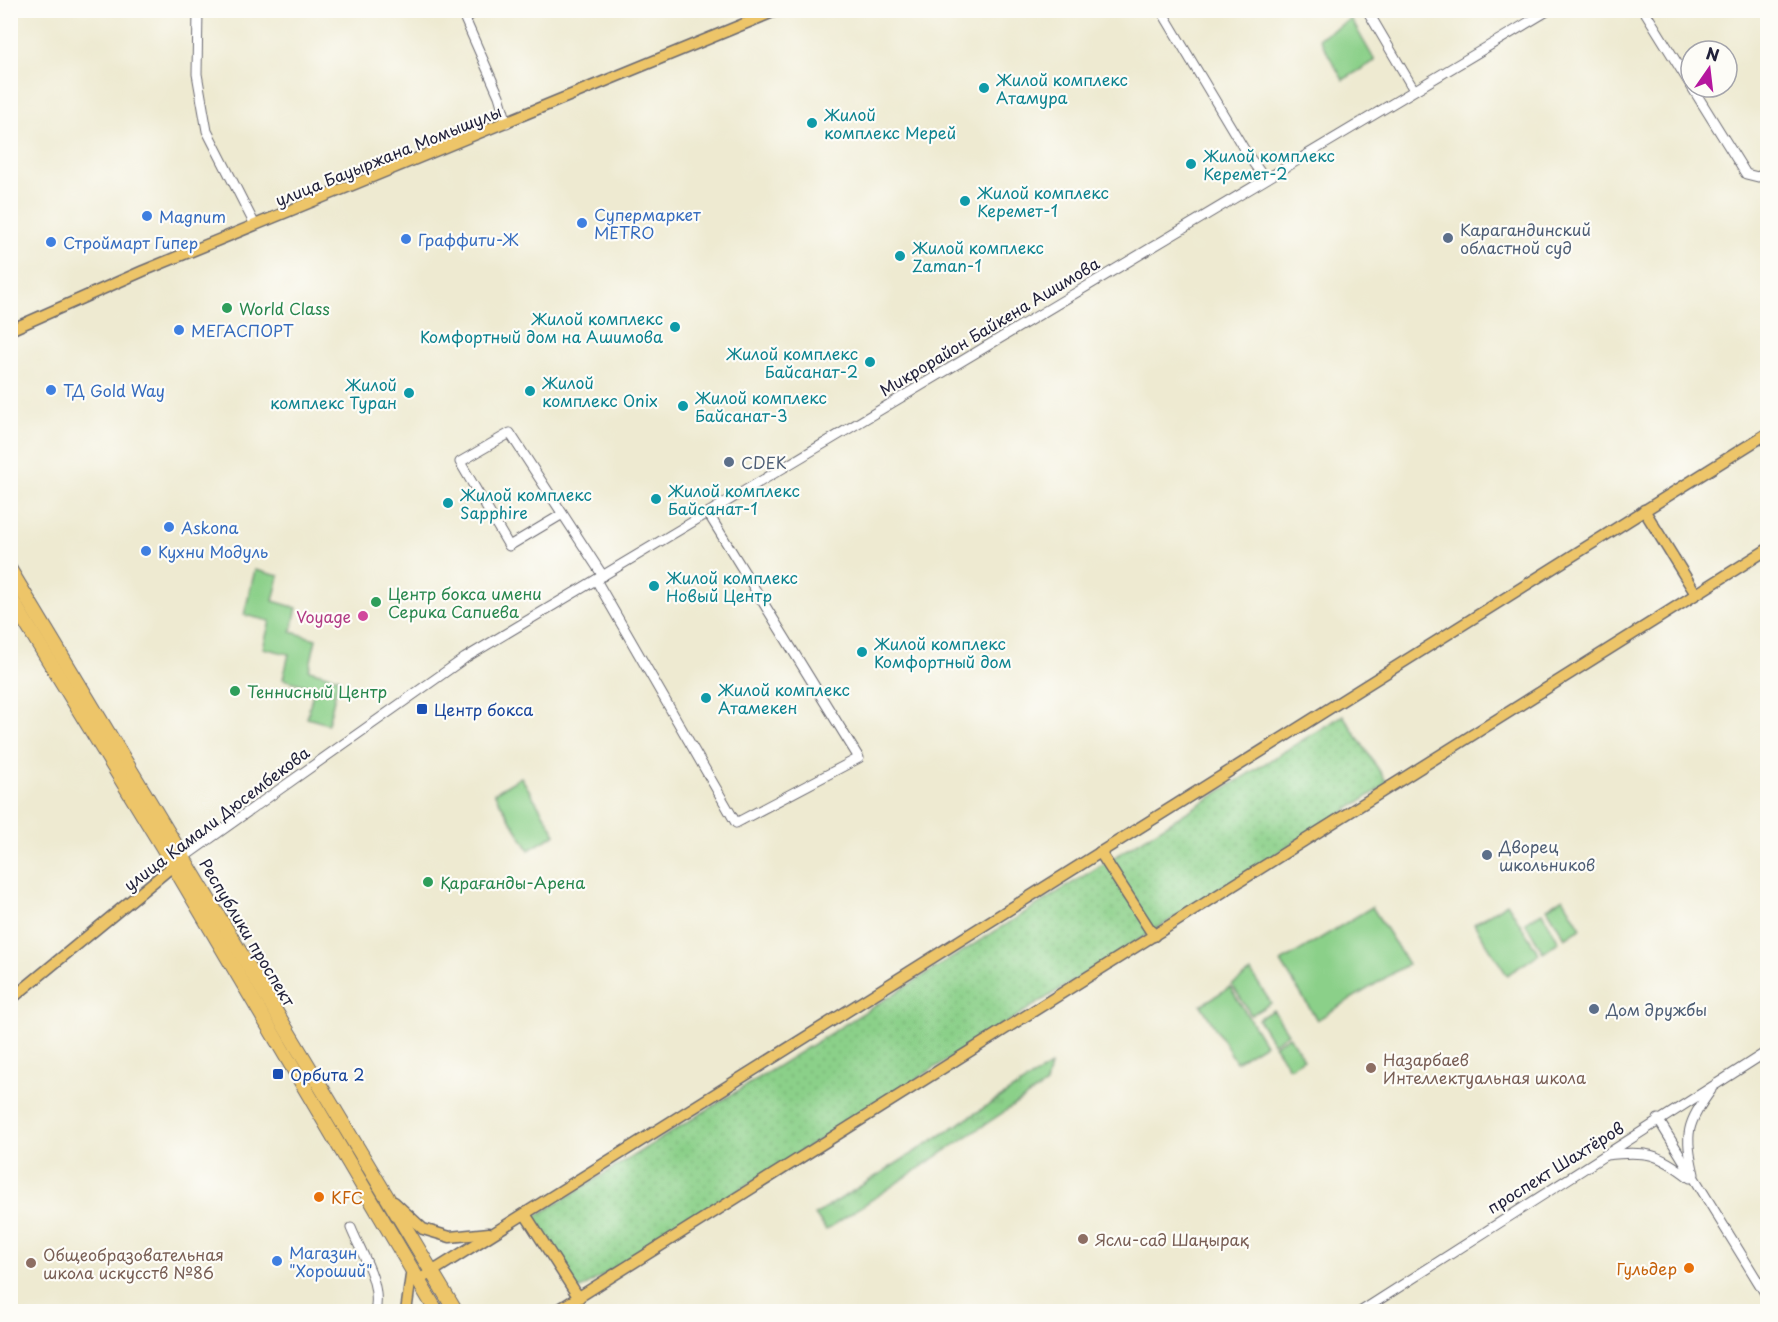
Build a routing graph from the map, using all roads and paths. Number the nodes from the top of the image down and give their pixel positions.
1 (198, 10) edge
2 (477, 10) edge
3 (778, 10) edge
4 (1161, 10) edge
5 (1367, 10) edge
6 (1549, 10) edge
7 (1644, 10) edge
8 (1414, 90) junction
9 (507, 123) junction
10 (1767, 171) edge
11 (1265, 178) junction
12 (255, 225) junction
13 (10, 330) edge
14 (1767, 433) edge
15 (1644, 510) junction
16 (708, 513) junction
17 (561, 514) junction
18 (1767, 549) edge
19 (10, 570) edge
20 (599, 578) junction
21 (1696, 594) junction
22 (10, 597) edge
23 (447, 671) joint
24 (1100, 852) junction
25 (179, 861) junction
26 (1154, 936) junction
27 (10, 1000) edge
28 (1767, 1051) edge
29 (1714, 1085) junction
30 (1658, 1119) junction
31 (1604, 1155) junction
32 (1696, 1183) junction
33 (387, 1195) junction
34 (525, 1214) junction
35 (351, 1228) dead end
36 (496, 1232) junction
37 (433, 1272) junction
38 (415, 1274) junction
39 (579, 1298) junction
40 (1767, 1298) edge
41 (375, 1311) edge
42 (406, 1311) edge
43 (437, 1311) edge
44 (456, 1311) edge
45 (557, 1311) edge
46 (1360, 1311) edge

1 - 12 street
2 - 9 street
3 - 9 main road, улица Бауыржана Момышулы
4 - 11 street
5 - 8 street
6 - 8 street, Микрорайон Байкена Ашимова
7 - 10 street
8 - 11 street, Микрорайон Байкена Ашимова
9 - 12 main road, улица Бауыржана Момышулы
11 - 16 street, Микрорайон Байкена Ашимова
12 - 13 main road, улица Бауыржана Момышулы
14 - 15 main road
15 - 21 main road
15 - 24 main road
16 - 20 street, Микрорайон Байкена Ашимова
16 - 20 street
17 - 17 street
17 - 20 street
18 - 21 main road
19 - 25 highway, Республики проспект
20 - 23 street, Микрорайон Байкена Ашимова
21 - 26 main road
22 - 25 highway, Республики проспект
23 - 25 street, улица Камали Дюсембекова
24 - 26 main road
24 - 34 main road
25 - 27 main road, улица Камали Дюсембекова
25 - 33 highway, Республики проспект
25 - 38 highway, Республики проспект
26 - 39 main road
28 - 29 street, проспект Шахтёров
29 - 30 street, проспект Шахтёров
29 - 32 street
30 - 31 street, проспект Шахтёров
30 - 32 street
31 - 32 street
31 - 46 street, проспект Шахтёров
32 - 40 street
33 - 36 main road
33 - 37 highway, Республики проспект
34 - 36 main road
34 - 39 main road
35 - 41 street
36 - 37 main road
37 - 38 main road
37 - 44 highway, Республики проспект
38 - 42 main road
38 - 43 highway, Республики проспект
39 - 45 main road

